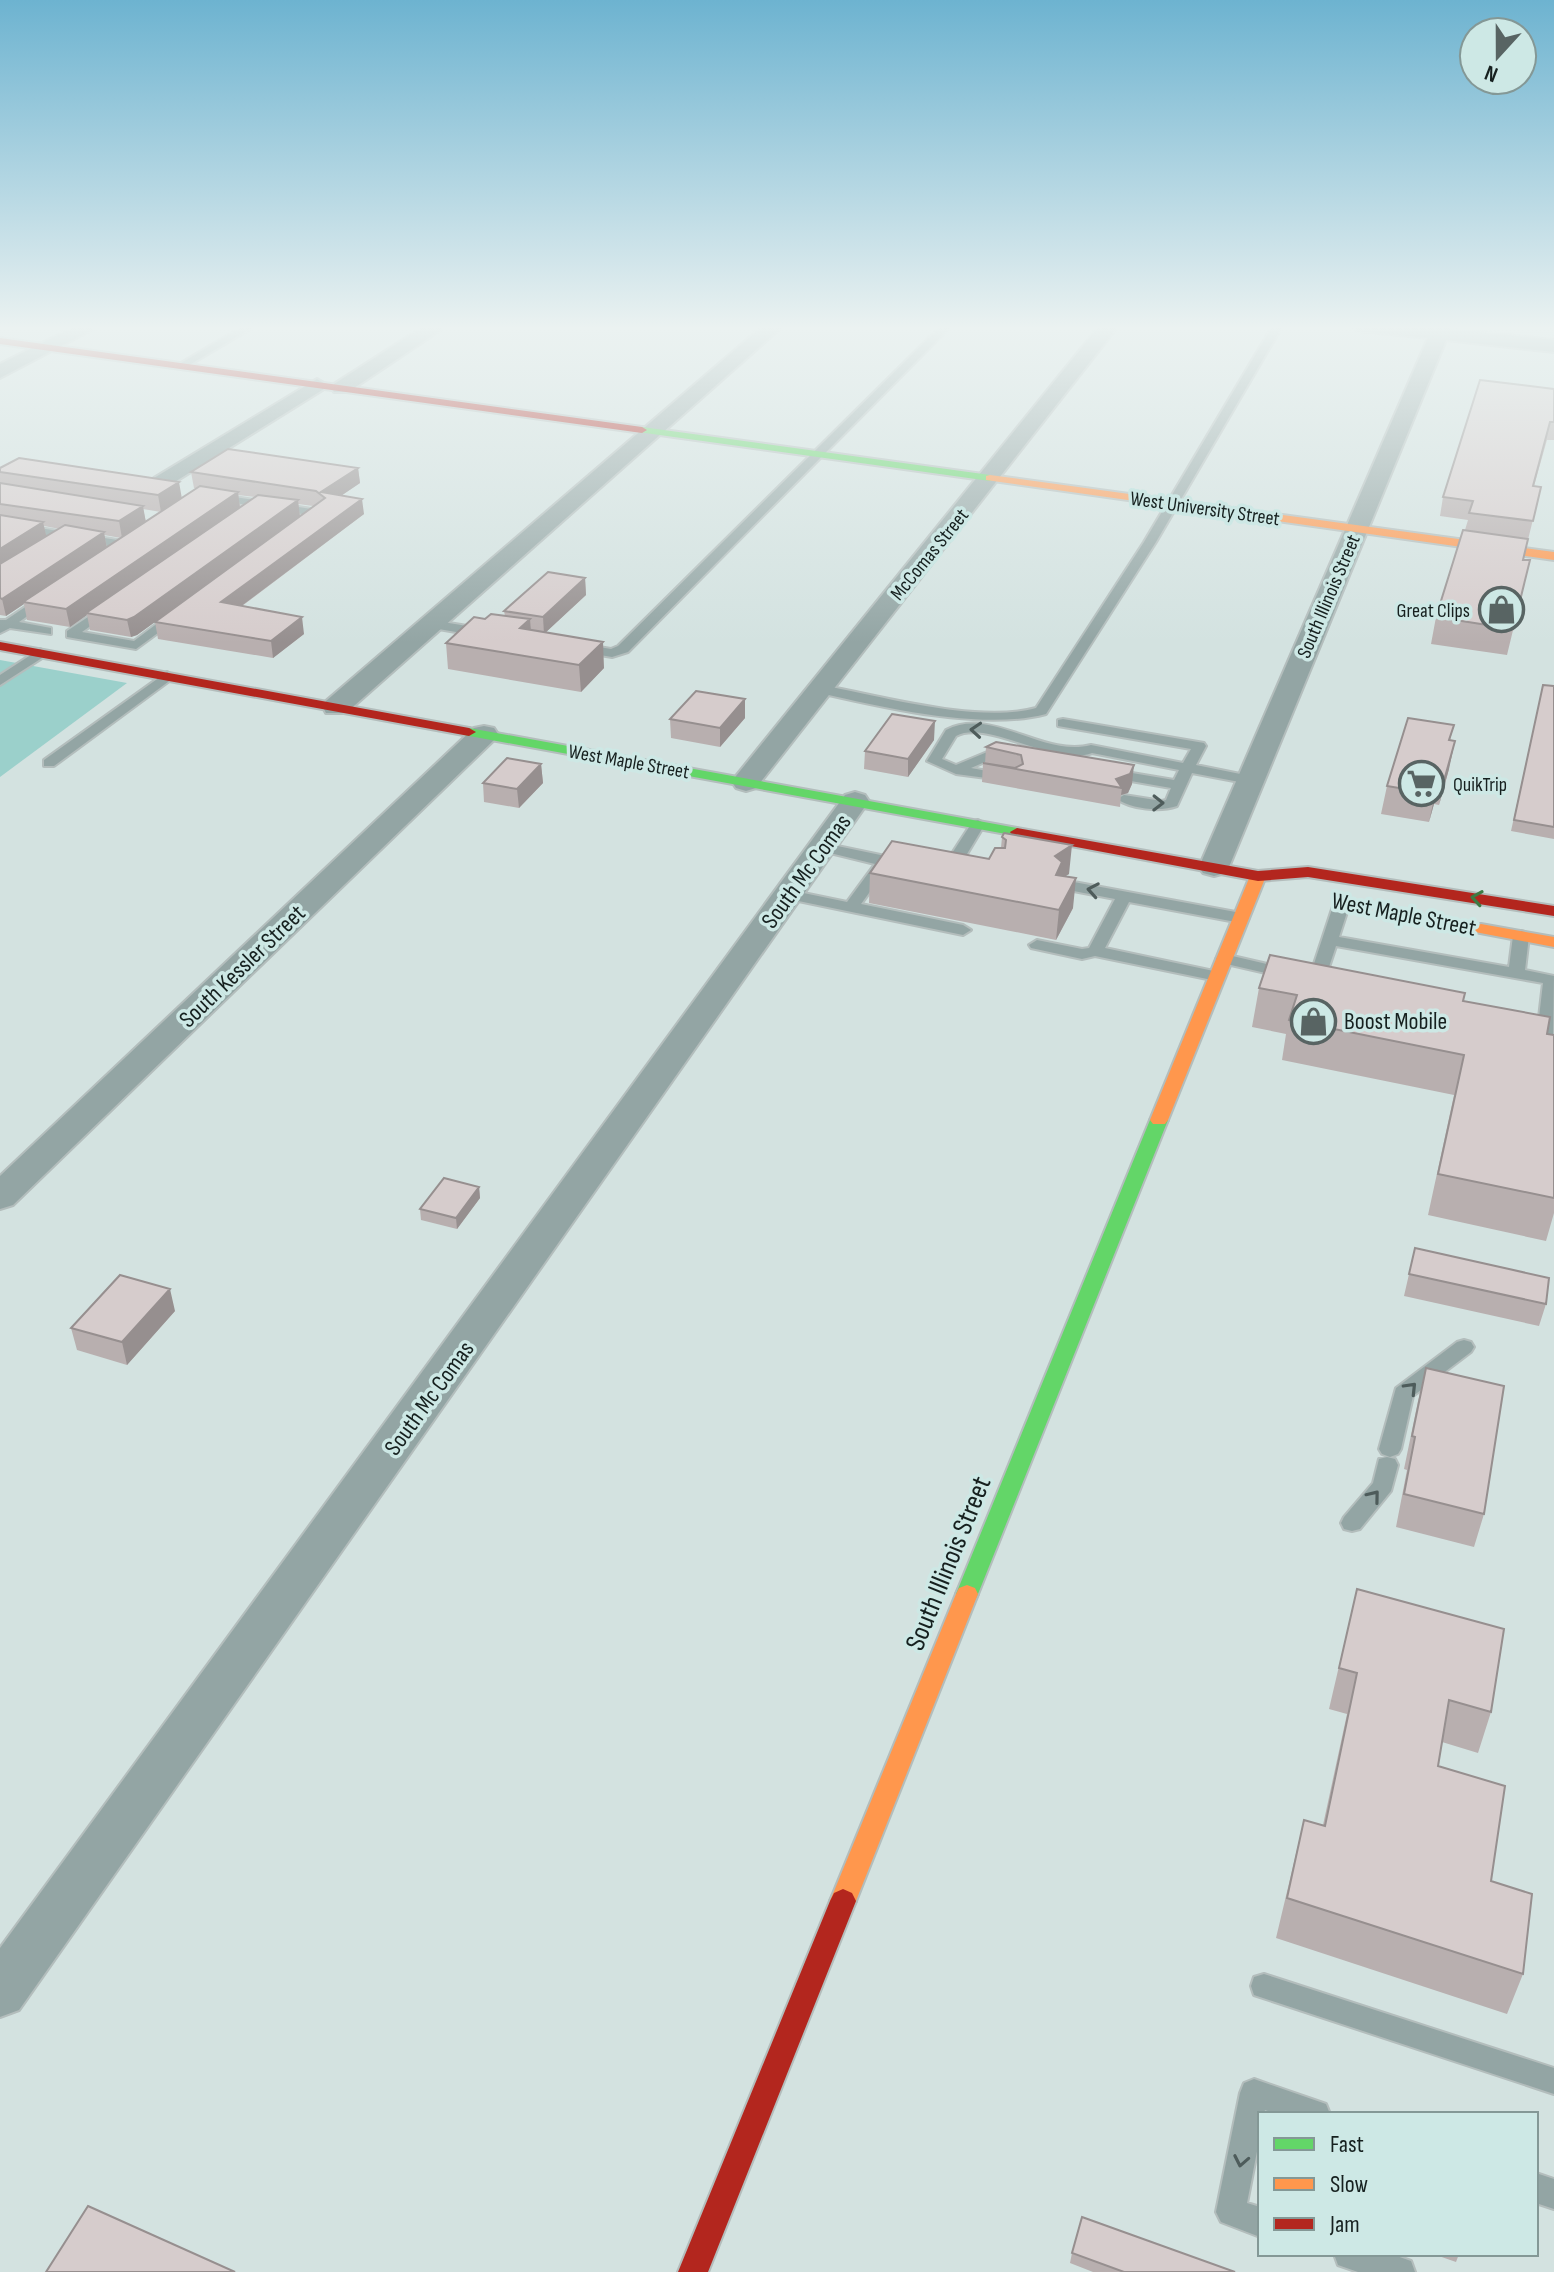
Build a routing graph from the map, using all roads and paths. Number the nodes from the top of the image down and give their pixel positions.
1 (247, 431) edge
2 (645, 431) edge
3 (840, 431) edge
4 (1027, 431) edge
5 (1216, 431) edge
6 (1398, 431) edge
7 (652, 432) junction
8 (815, 456) junction
9 (990, 479) junction
10 (164, 485) edge
11 (200, 495) edge
12 (258, 504) junction
13 (1173, 504) junction
14 (245, 513) edge
15 (3, 528) edge
16 (1356, 529) junction
17 (293, 531) edge
18 (65, 536) junction
19 (137, 537) edge
20 (52, 544) edge
21 (124, 545) junction
22 (111, 554) edge
23 (1554, 556) edge
24 (59, 589) edge
25 (121, 599) edge
26 (184, 610) edge
27 (431, 624) junction
28 (3, 625) edge
29 (47, 631) dead end
30 (500, 635) edge
31 (0, 646) edge
32 (574, 647) edge
33 (40, 653) junction
34 (167, 676) junction
35 (0, 681) edge
36 (821, 689) junction
37 (336, 707) junction
38 (1063, 723) dead end
39 (484, 734) junction
40 (1023, 759) edge
41 (49, 763) dead end
42 (1086, 769) edge
43 (956, 770) junction
44 (1186, 770) junction
45 (1014, 780) edge
46 (1250, 780) junction
47 (746, 782) junction
48 (1179, 785) junction
49 (1124, 799) edge
50 (855, 801) junction
51 (978, 824) junction
52 (823, 847) junction
53 (900, 857) edge
54 (882, 861) junction
55 (953, 864) edge
56 (1214, 867) junction
57 (1258, 876) junction
58 (1063, 885) edge
59 (1296, 894) dead end
60 (789, 895) junction
61 (1124, 896) junction
62 (1342, 903) dead end
63 (851, 907) junction
64 (1554, 911) edge
65 (1241, 918) junction
66 (1461, 925) dead end
67 (963, 930) dead end
68 (1521, 936) junction
69 (1330, 940) junction
70 (1554, 942) edge
71 (1037, 945) dead end
72 (1095, 951) junction
73 (1221, 967) junction
74 (1516, 974) junction
75 (1317, 979) junction
76 (1341, 985) edge
77 (1543, 1035) edge
78 (0, 1197) edge
79 (1464, 1347) dead end
80 (1352, 1523) dead end
81 (1264, 1986) dead end
82 (0, 1992) edge
83 (1554, 2081) edge
84 (1310, 2112) edge
85 (1258, 2221) edge
86 (1355, 2256) edge
87 (693, 2272) edge
88 (1400, 2272) edge

1 - 10 street
2 - 7 street, West University Street
3 - 8 lane
4 - 9 street, McComas Street
5 - 13 lane
6 - 16 street, South Illinois Street
7 - 8 street, West University Street
7 - 27 street
8 - 9 street, West University Street
8 - 32 lane
9 - 13 street, West University Street
9 - 36 street, McComas Street
11 - 12 lane
12 - 14 lane
12 - 17 lane
13 - 16 street, West University Street
13 - 36 lane
15 - 18 lane
16 - 23 street, West University Street
16 - 46 street, South Illinois Street
18 - 20 lane
18 - 21 lane
19 - 21 lane
21 - 22 lane
24 - 28 lane
25 - 26 lane
27 - 30 lane
27 - 37 street
28 - 29 lane
31 - 33 street, West Maple Street
33 - 34 street, West Maple Street
33 - 35 lane
34 - 37 street, West Maple Street
34 - 41 lane
36 - 47 street, McComas Street
37 - 39 street, West Maple Street
38 - 44 lane
39 - 47 street, West Maple Street
39 - 78 street, South Kessler Street
40 - 43 lane
42 - 48 lane
44 -> 43 lane
43 - 45 lane
44 - 46 lane
44 - 48 lane
46 - 56 street, South Illinois Street
47 - 50 street, West Maple Street
49 -> 48 lane
50 - 51 street, West Maple Street
50 - 52 street, South Mc Comas
51 - 55 lane
51 - 56 street, West Maple Street
52 - 54 lane
52 - 60 street, South Mc Comas
53 - 54 lane
54 - 63 lane
56 - 57 street, West Maple Street
57 - 59 street, West Maple Street
64 -> 57 street, West Maple Street
57 - 65 street, South Illinois Street
61 -> 58 lane
60 - 63 lane
60 - 82 street, South Mc Comas
61 - 65 lane
61 - 72 lane
62 - 69 lane
63 - 67 lane
65 - 73 street, South Illinois Street
66 - 68 street, West Maple Street
68 - 70 street, West Maple Street
68 - 74 lane
69 - 74 lane
69 - 75 lane
71 - 72 lane
72 - 73 lane
73 - 75 lane
73 - 87 street, South Illinois Street
74 - 77 lane
75 - 76 lane
80 -> 79 lane
81 - 83 lane
84 -> 85 lane
86 - 88 lane

